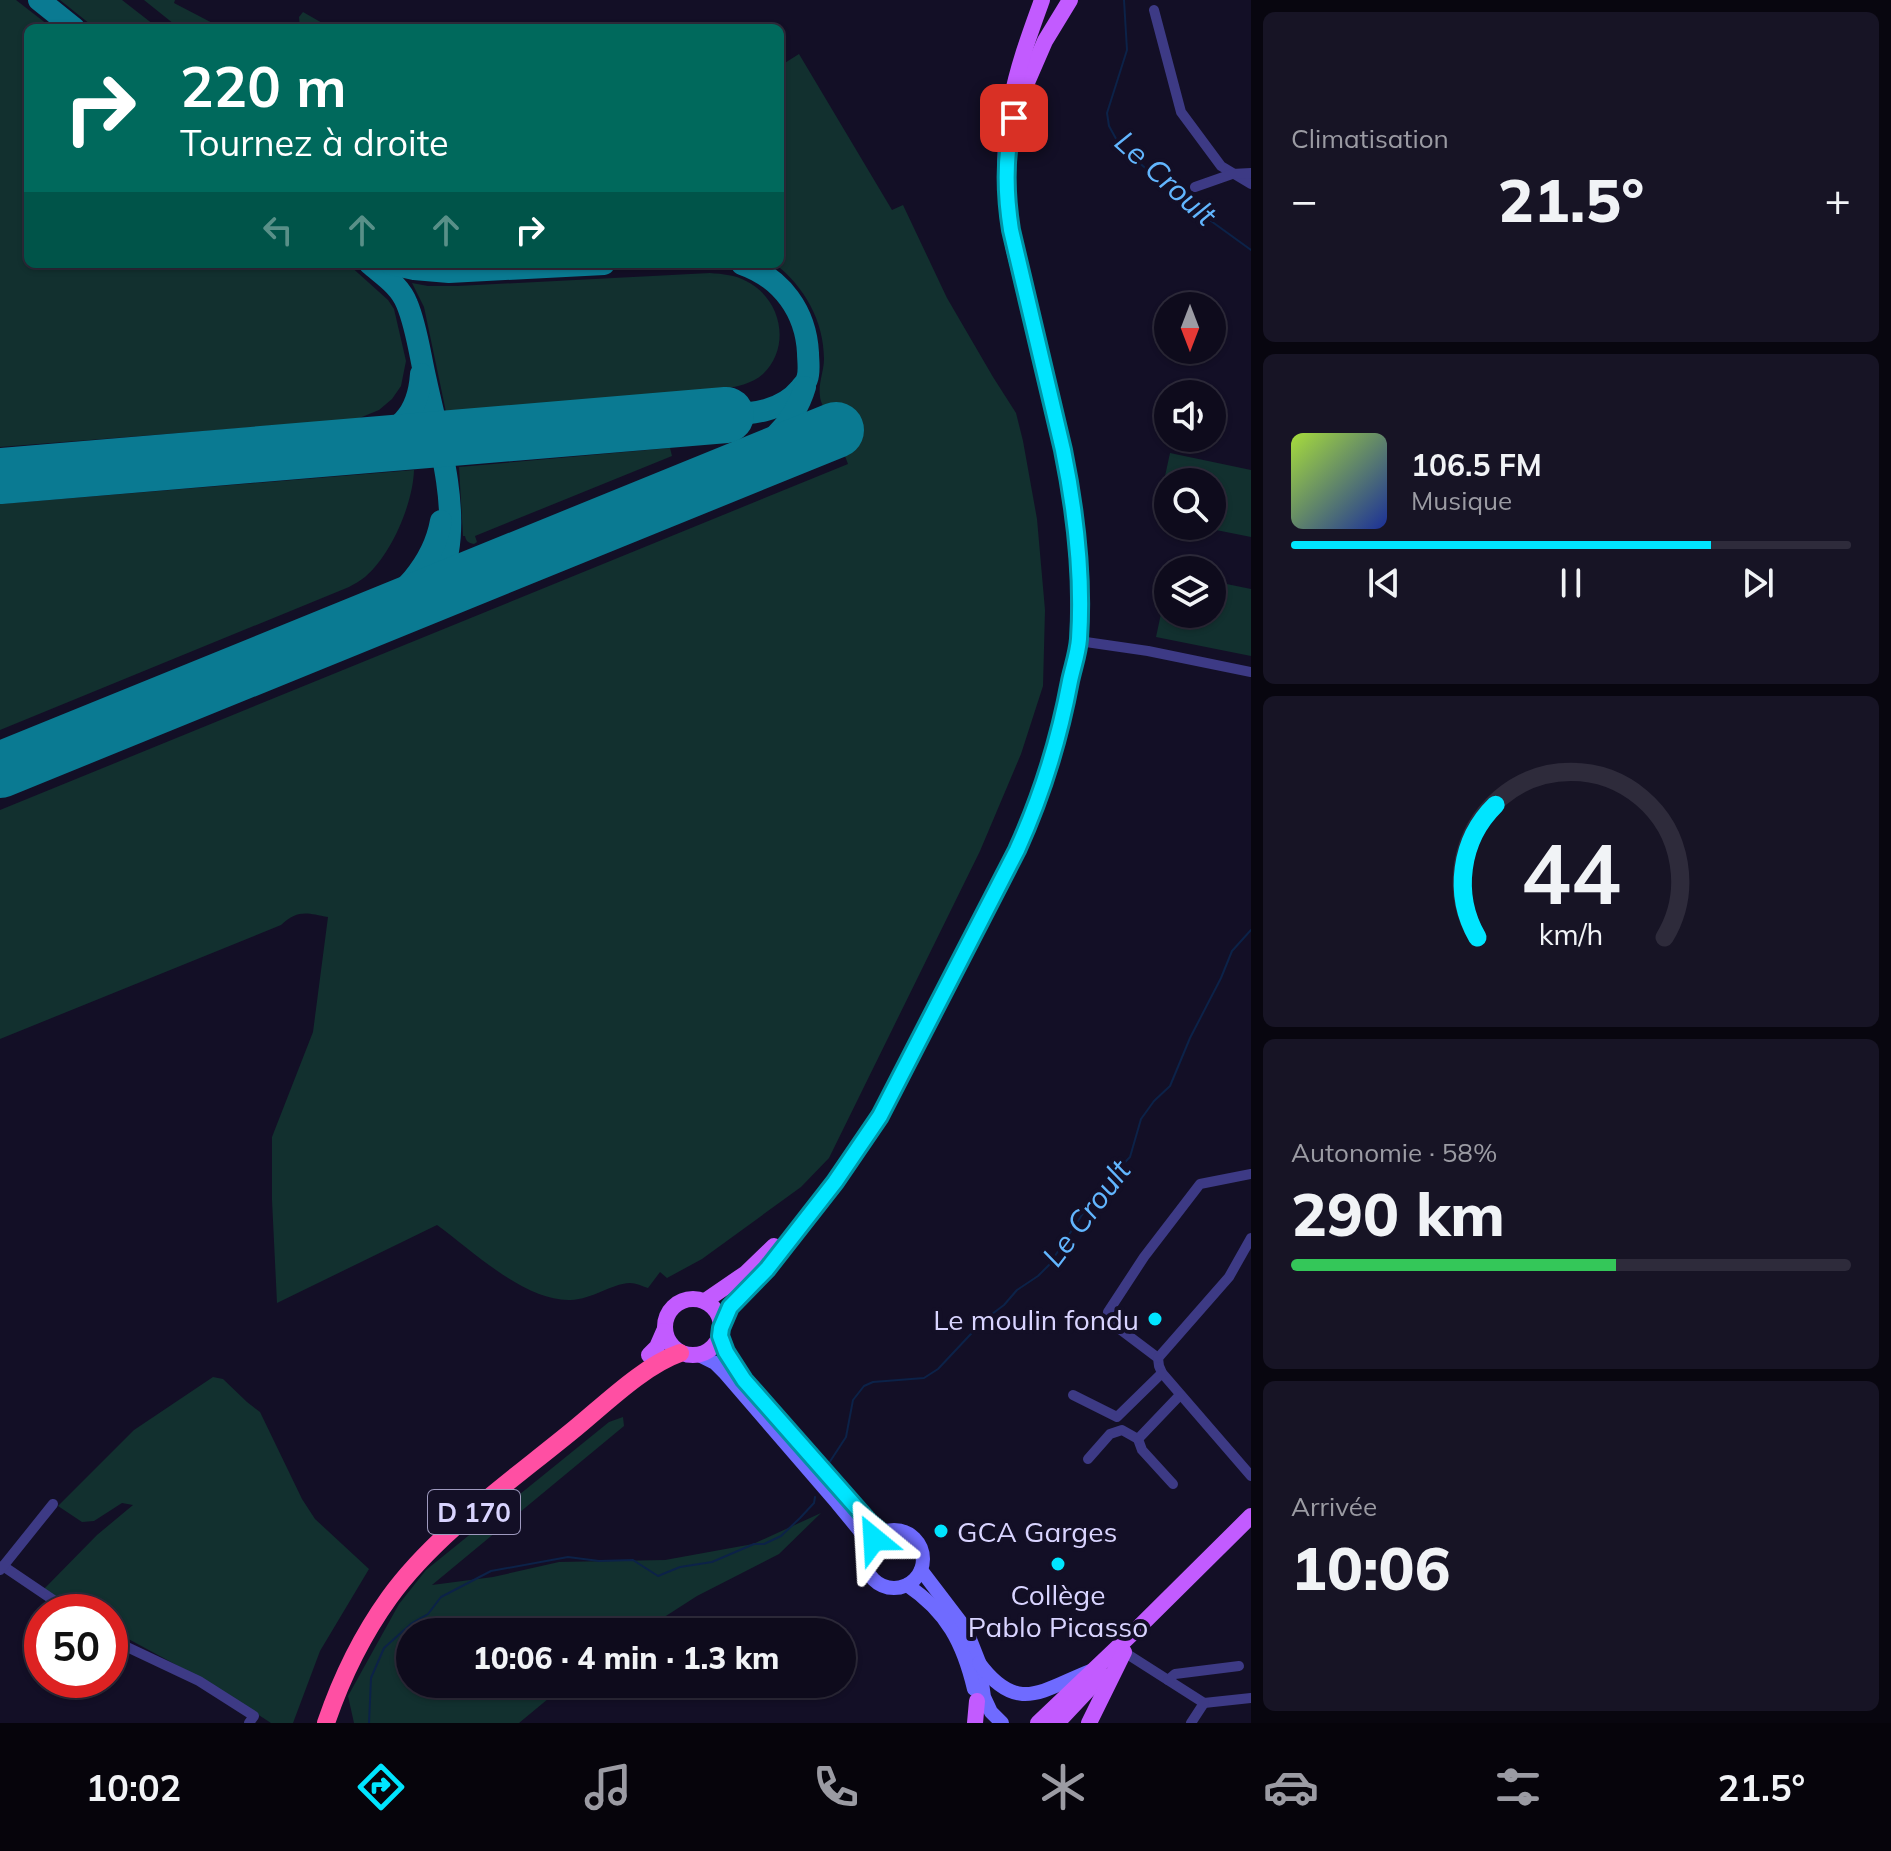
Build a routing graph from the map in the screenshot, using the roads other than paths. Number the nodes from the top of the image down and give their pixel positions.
1 (1042, 0) edge
2 (1070, 0) edge
3 (1154, 10) dead end
4 (1008, 141) junction
5 (1251, 173) edge
6 (1232, 174) junction
7 (1251, 184) edge
8 (1195, 187) dead end
9 (1078, 599) junction
10 (1079, 641) junction
11 (1251, 672) edge
12 (1071, 677) junction
13 (1251, 1174) edge
14 (808, 1215) junction
15 (1251, 1238) edge
16 (705, 1301) junction
17 (664, 1331) junction
18 (721, 1332) junction
19 (689, 1354) junction
20 (649, 1355) joint
21 (1158, 1358) junction
22 (1162, 1373) junction
23 (1073, 1395) dead end
24 (1180, 1395) junction
25 (1138, 1439) junction
26 (1088, 1459) dead end
27 (1251, 1476) edge
28 (1173, 1484) dead end
29 (53, 1504) dead end
30 (1251, 1516) edge
31 (1251, 1530) edge
32 (882, 1533) junction
33 (868, 1547) junction
34 (2, 1568) edge
35 (921, 1570) junction
36 (907, 1585) junction
37 (43, 1594) edge
38 (128, 1647) edge
39 (1124, 1652) junction
40 (979, 1662) junction
41 (1239, 1666) dead end
42 (1093, 1670) junction
43 (1168, 1680) junction
44 (1251, 1698) edge
45 (977, 1701) junction
46 (1204, 1703) junction
47 (249, 1723) edge
48 (315, 1723) edge
49 (326, 1723) edge
50 (975, 1723) edge
51 (991, 1723) edge
52 (1002, 1723) edge
53 (1038, 1723) edge
54 (1057, 1723) edge
55 (1089, 1723) edge
56 (1191, 1723) edge

1 - 4 main road
2 - 4 main road
3 - 6 street
4 - 9 main road
5 - 6 street
6 - 7 street
6 - 8 street
9 - 10 main road
9 - 12 main road
10 - 11 street
10 - 12 main road
12 - 14 main road
13 - 21 street
14 - 16 main road
14 - 18 main road
15 - 21 street
16 - 17 main road
16 - 18 main road
17 - 19 main road
17 - 20 main road, D 170
18 - 19 main road
18 - 32 main road
19 - 33 main road
19 - 49 highway, D 170
20 - 48 highway, D 170
21 - 22 street
22 - 23 street
22 - 24 street
24 - 25 street
24 - 27 street
25 - 26 street
25 - 28 street
29 - 34 street
30 - 42 main road
31 - 39 main road
32 - 33 main road
32 - 35 main road
33 - 36 main road
34 - 37 street
35 - 36 main road
35 - 40 main road
36 - 45 main road
38 - 47 street
39 - 43 street
39 - 54 main road
39 - 55 main road
40 - 42 main road
40 - 52 main road
41 - 43 street
42 - 53 main road
43 - 46 street
44 - 46 street
45 - 50 main road
45 - 51 main road
46 - 56 street

